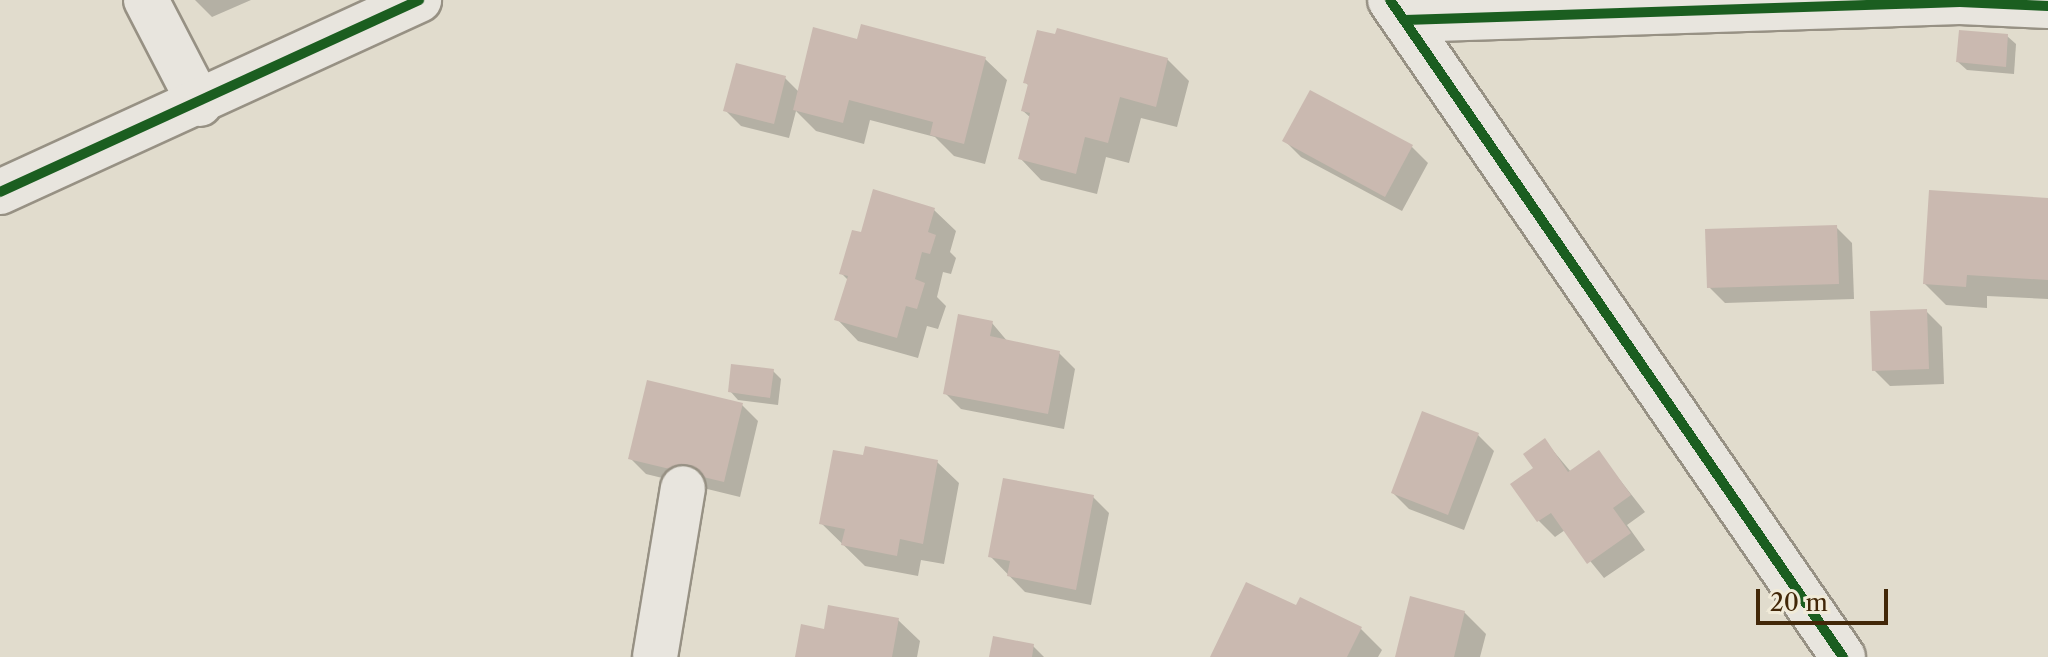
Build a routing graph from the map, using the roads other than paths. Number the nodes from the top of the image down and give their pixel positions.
1 (146, 0) edge
2 (419, 0) edge
3 (2048, 6) edge
4 (1397, 10) edge
5 (200, 104) junction
6 (0, 192) edge
7 (683, 488) dead end
8 (655, 657) edge
9 (1843, 657) edge

1 - 5 street
2 - 5 street
3 - 4 street
4 - 9 street
5 - 6 street
7 - 8 street

